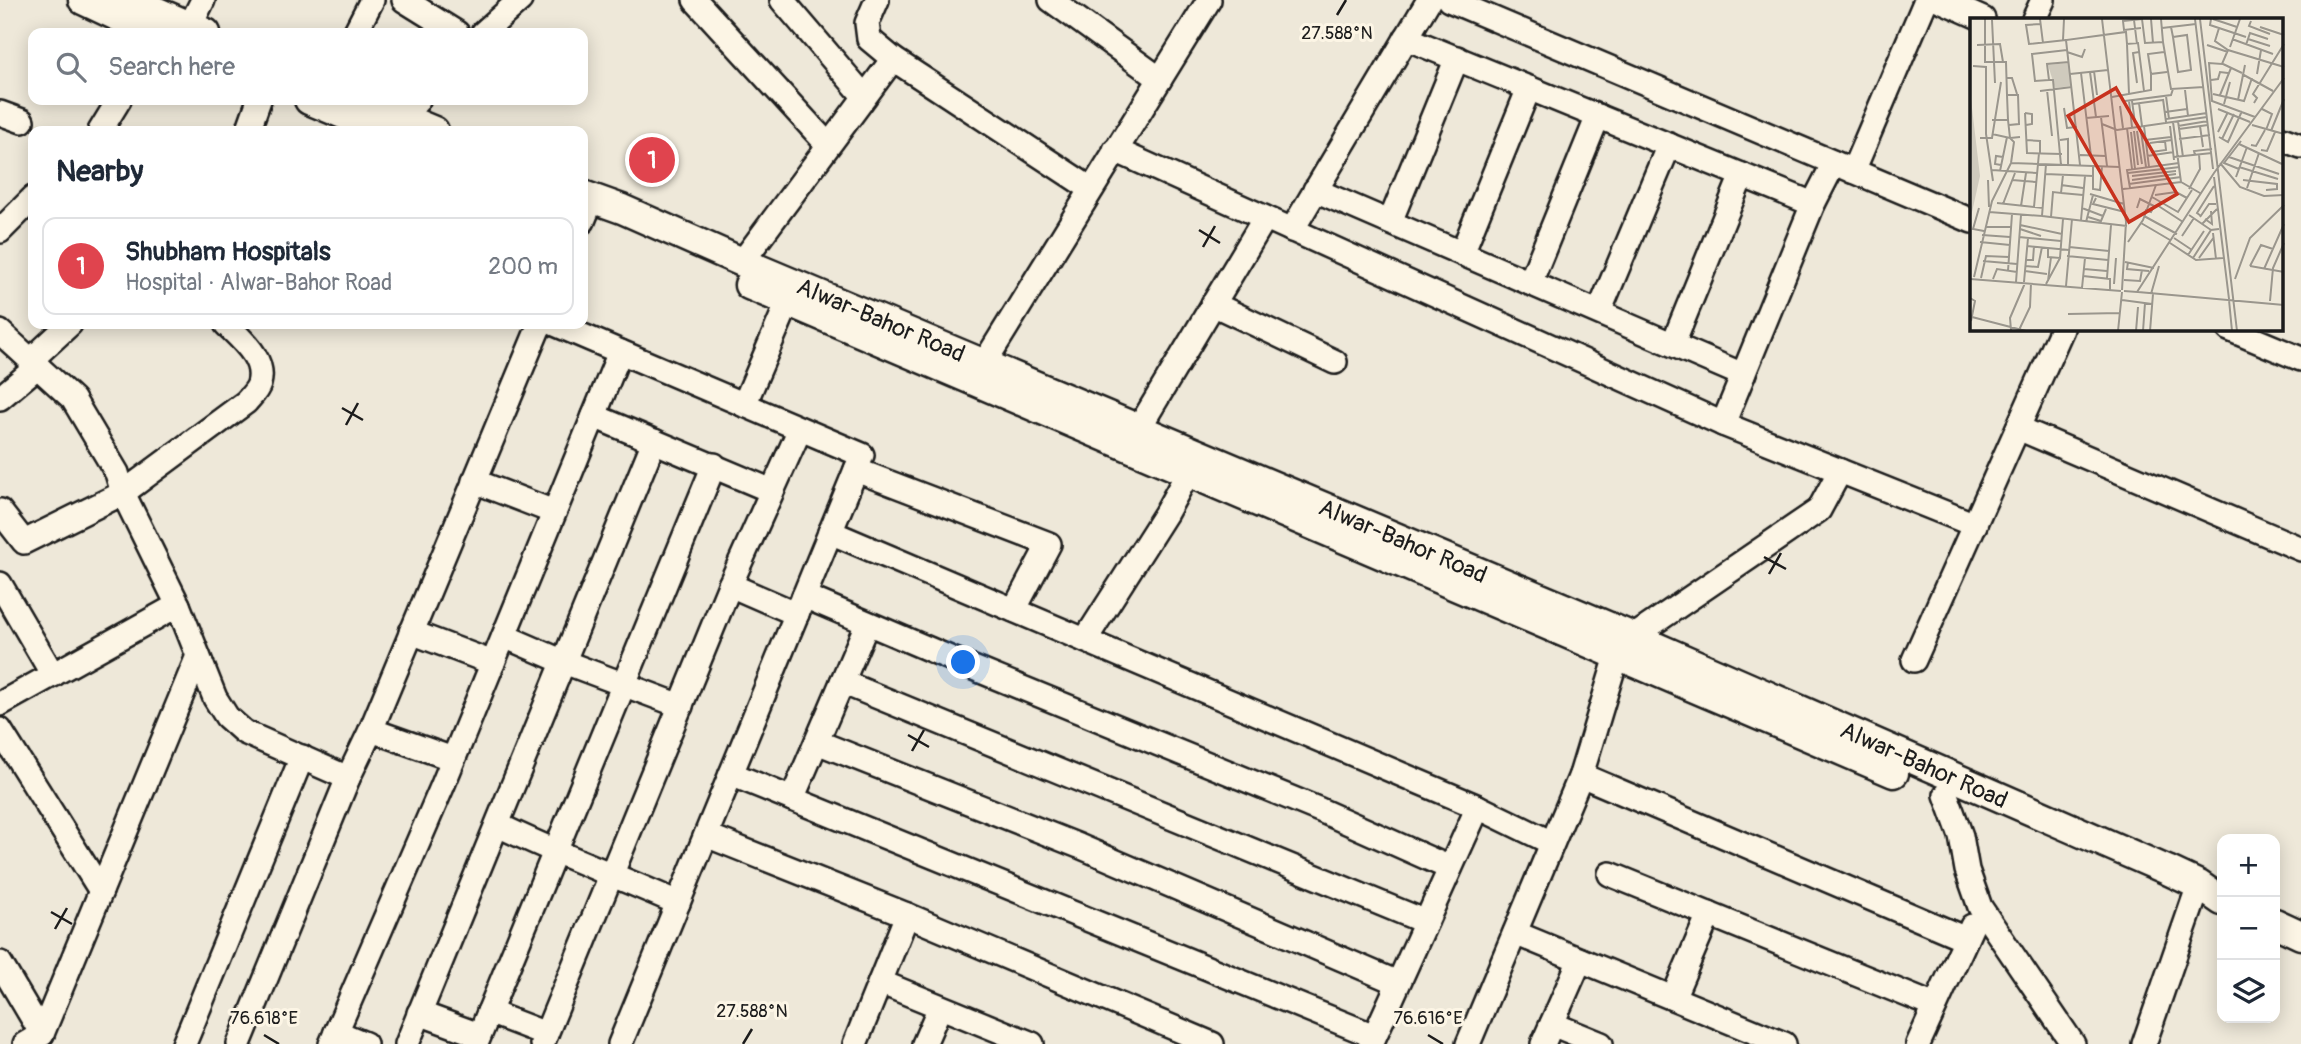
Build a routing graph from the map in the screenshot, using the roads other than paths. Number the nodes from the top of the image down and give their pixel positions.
1 (83, 0) edge
2 (130, 0) edge
3 (203, 0) edge
4 (372, 0) edge
5 (404, 0) edge
6 (520, 0) edge
7 (695, 0) edge
8 (782, 0) edge
9 (877, 0) edge
10 (1051, 0) edge
11 (1209, 0) edge
12 (1429, 0) edge
13 (1449, 0) edge
14 (1926, 0) edge
15 (1940, 0) edge
16 (2043, 0) edge
17 (1981, 18) edge
18 (2034, 18) edge
19 (142, 28) edge
20 (193, 28) edge
21 (198, 28) edge
22 (358, 28) edge
23 (449, 28) edge
24 (489, 28) edge
25 (1406, 38) junction
26 (892, 58) junction
27 (1457, 58) junction
28 (1160, 79) junction
29 (1529, 88) junction
30 (864, 96) junction
31 (116, 105) edge
32 (257, 105) edge
33 (338, 105) edge
34 (372, 105) edge
35 (0, 113) edge
36 (401, 116) edge
37 (1598, 116) junction
38 (22, 121) dead end
39 (103, 126) edge
40 (250, 126) edge
41 (422, 126) edge
42 (2284, 140) edge
43 (828, 145) junction
44 (1669, 145) junction
45 (2301, 146) edge
46 (1115, 150) junction
47 (1844, 167) junction
48 (1742, 175) junction
49 (1091, 188) junction
50 (1315, 190) junction
51 (28, 203) edge
52 (1813, 204) junction
53 (588, 208) edge
54 (588, 209) edge
55 (1265, 218) junction
56 (1970, 220) edge
57 (1390, 222) junction
58 (1292, 230) junction
59 (0, 231) edge
60 (1462, 253) junction
61 (742, 262) junction
62 (1530, 282) junction
63 (788, 302) junction
64 (1213, 304) junction
65 (1599, 312) junction
66 (66, 329) edge
67 (231, 329) edge
68 (538, 329) edge
69 (567, 329) edge
70 (2061, 331) edge
71 (2234, 331) edge
72 (0, 332) edge
73 (1673, 344) junction
74 (620, 352) junction
75 (2301, 359) edge
76 (1335, 362) dead end
77 (34, 363) junction
78 (978, 372) junction
79 (1743, 374) junction
80 (0, 398) edge
81 (744, 405) junction
82 (594, 416) junction
83 (1723, 424) junction
84 (1139, 428) junction
85 (2018, 428) junction
86 (800, 429) junction
87 (654, 440) junction
88 (714, 465) junction
89 (856, 470) junction
90 (1189, 471) junction
91 (1840, 471) junction
92 (474, 481) junction
93 (772, 491) junction
94 (123, 493) junction
95 (0, 511) edge
96 (554, 512) junction
97 (1975, 524) junction
98 (830, 532) junction
99 (2301, 549) edge
100 (0, 584) edge
101 (730, 585) junction
102 (178, 605) junction
103 (801, 605) junction
104 (1014, 610) junction
105 (7, 611) edge
106 (867, 624) junction
107 (411, 632) junction
108 (504, 636) junction
109 (1085, 640) junction
110 (1625, 647) junction
111 (198, 656) junction
112 (1914, 660) dead end
113 (564, 662) junction
114 (493, 663) junction
115 (53, 675) junction
116 (842, 682) junction
117 (624, 684) junction
118 (0, 704) edge
119 (681, 706) junction
120 (0, 730) edge
121 (371, 730) junction
122 (817, 741) junction
123 (302, 758) junction
124 (453, 759) junction
125 (731, 774) junction
126 (1581, 775) junction
127 (348, 778) junction
128 (1946, 795) junction
129 (792, 799) junction
130 (1478, 807) junction
131 (498, 825) junction
132 (706, 835) junction
133 (1552, 843) junction
134 (554, 853) junction
135 (1450, 869) junction
136 (613, 874) junction
137 (1610, 874) dead end
138 (101, 891) junction
139 (2208, 896) edge
140 (678, 903) junction
141 (1980, 907) junction
142 (1709, 914) junction
143 (907, 915) junction
144 (1426, 922) junction
145 (2280, 925) edge
146 (1515, 933) junction
147 (2301, 935) edge
148 (1966, 939) junction
149 (1580, 960) junction
150 (0, 963) edge
151 (880, 982) junction
152 (1398, 983) junction
153 (1672, 998) junction
154 (1935, 1006) junction
155 (940, 1007) junction
156 (489, 1012) junction
157 (419, 1013) junction
158 (1547, 1034) edge
159 (334, 1038) edge
160 (1179, 1038) edge
161 (33, 1039) edge
162 (544, 1039) edge
163 (477, 1040) edge
164 (1372, 1040) edge
165 (184, 1044) edge
166 (240, 1044) edge
167 (365, 1044) edge
168 (407, 1044) edge
169 (620, 1044) edge
170 (855, 1044) edge
171 (925, 1044) edge
172 (1032, 1044) edge
173 (1212, 1044) edge
174 (1468, 1044) edge
175 (1601, 1044) edge
176 (1784, 1044) edge
177 (1918, 1044) edge
178 (2073, 1044) edge
179 (2144, 1044) edge

1 - 19 main road
2 - 20 main road
3 - 21 street
4 - 22 street
5 - 23 street
6 - 24 street
7 - 43 street
8 - 30 street
9 - 26 street
10 - 28 street
11 - 28 street
12 - 25 street
13 - 47 street
14 - 47 street
15 - 17 street
16 - 18 street
25 - 27 street
25 - 50 street
26 - 30 street
26 - 49 street
27 - 29 street
27 - 57 street
28 - 46 street
29 - 37 street
29 - 60 street
30 - 43 street
31 - 39 street
32 - 40 street
33 - 36 main road
34 - 36 main road
35 - 38 street
36 - 41 main road
37 - 44 street
37 - 62 street
42 - 45 street
43 - 61 street
44 - 48 street
44 - 65 street
46 - 49 street
46 - 55 street
47 - 52 street
47 - 56 street
48 - 52 street
48 - 73 street
49 - 78 street
50 - 57 street
50 - 58 street
51 - 59 street
52 - 79 street
53 - 61 main road, Alwar-Bahor Road
54 - 63 main road, Alwar-Bahor Road
55 - 58 street
55 - 64 street
57 - 60 street
58 - 83 street
60 - 62 street
61 - 78 main road, Alwar-Bahor Road
62 - 65 street
63 - 78 main road, Alwar-Bahor Road
63 - 81 street
64 - 76 street
64 - 84 street
65 - 73 street
66 - 77 street
67 - 94 street
68 - 92 street
69 - 74 street
70 - 85 street
71 - 75 street
72 - 77 street
73 - 79 street
74 - 81 street
74 - 82 street
77 - 80 street
77 - 94 street
78 - 84 main road, Alwar-Bahor Road
78 - 90 main road, Alwar-Bahor Road
79 - 83 street
81 - 86 street
82 - 87 street
82 - 96 street
83 - 91 street
84 - 110 main road, Alwar-Bahor Road
85 - 97 street
85 - 99 street
86 - 89 street
86 - 93 street
87 - 88 street
87 - 113 street
88 - 93 street
88 - 117 street
89 - 98 street
89 - 104 street
90 - 109 street
90 - 110 main road, Alwar-Bahor Road
91 - 97 street
91 - 110 street
92 - 96 street
92 - 107 street
93 - 101 street
94 - 95 street
94 - 102 street
96 - 108 street
97 - 112 street
98 - 103 street
98 - 104 street
100 - 105 street
101 - 103 street
101 - 119 street
102 - 111 street
102 - 115 street
103 - 106 street
103 - 125 street
104 - 109 street
105 - 115 street
106 - 116 street
106 - 135 street
107 - 114 street
107 - 121 street
108 - 113 street
108 - 114 street
109 - 130 street
110 - 126 street
110 - 128 main road, Alwar-Bahor Road
110 - 139 main road, Alwar-Bahor Road
111 - 123 street
111 - 138 street
113 - 117 street
113 - 131 street
114 - 124 street
115 - 118 street
116 - 122 street
116 - 144 street
117 - 119 street
117 - 134 street
119 - 136 street
120 - 138 street
121 - 124 street
121 - 127 street
122 - 129 street
122 - 152 street
123 - 127 street
123 - 165 street
124 - 159 street
125 - 129 street
125 - 132 street
126 - 133 street
126 - 148 street
127 - 166 street
128 - 139 main road, Alwar-Bahor Road
128 - 141 street
129 - 164 street
130 - 133 street
130 - 135 street
131 - 134 street
131 - 157 street
132 - 140 street
132 - 143 street
133 - 146 street
134 - 136 street
134 - 156 street
135 - 144 street
136 - 140 street
136 - 162 street
137 - 142 street
138 - 161 street
139 - 179 street
140 - 169 street
141 - 148 street
141 - 178 street
142 - 153 street
142 - 154 street
143 - 151 street
143 - 160 street
144 - 152 street
145 - 147 main road
146 - 149 street
146 - 174 street
148 - 154 street
149 - 153 street
149 - 158 street
150 - 161 street
151 - 155 street
151 - 170 street
152 - 164 street
153 - 176 street
154 - 177 street
155 - 171 street
155 - 172 street
156 - 162 street
156 - 163 street
157 - 163 street
157 - 168 street
158 - 175 street
159 - 167 street
160 - 173 street

